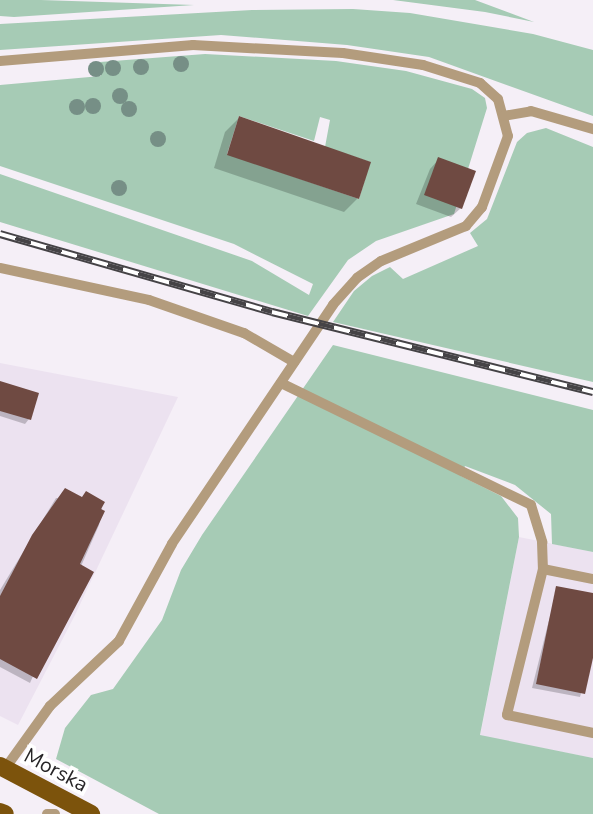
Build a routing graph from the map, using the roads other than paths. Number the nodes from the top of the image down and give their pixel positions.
1 (0, 61) edge
2 (504, 116) junction
3 (593, 129) edge
4 (0, 268) edge
5 (293, 362) junction
6 (281, 383) junction
7 (543, 569) junction
8 (593, 579) edge
9 (593, 733) edge
10 (2, 769) edge
11 (0, 811) edge
12 (5, 814) edge
13 (47, 814) edge
14 (55, 814) edge
15 (91, 814) edge

1 - 2 lane
2 - 3 lane
2 - 5 lane
4 - 5 lane
5 - 6 lane
6 - 7 lane
6 - 10 lane
7 - 8 lane
7 - 9 lane
10 - 15 main road, Morska
11 - 12 main road
13 - 14 lane

